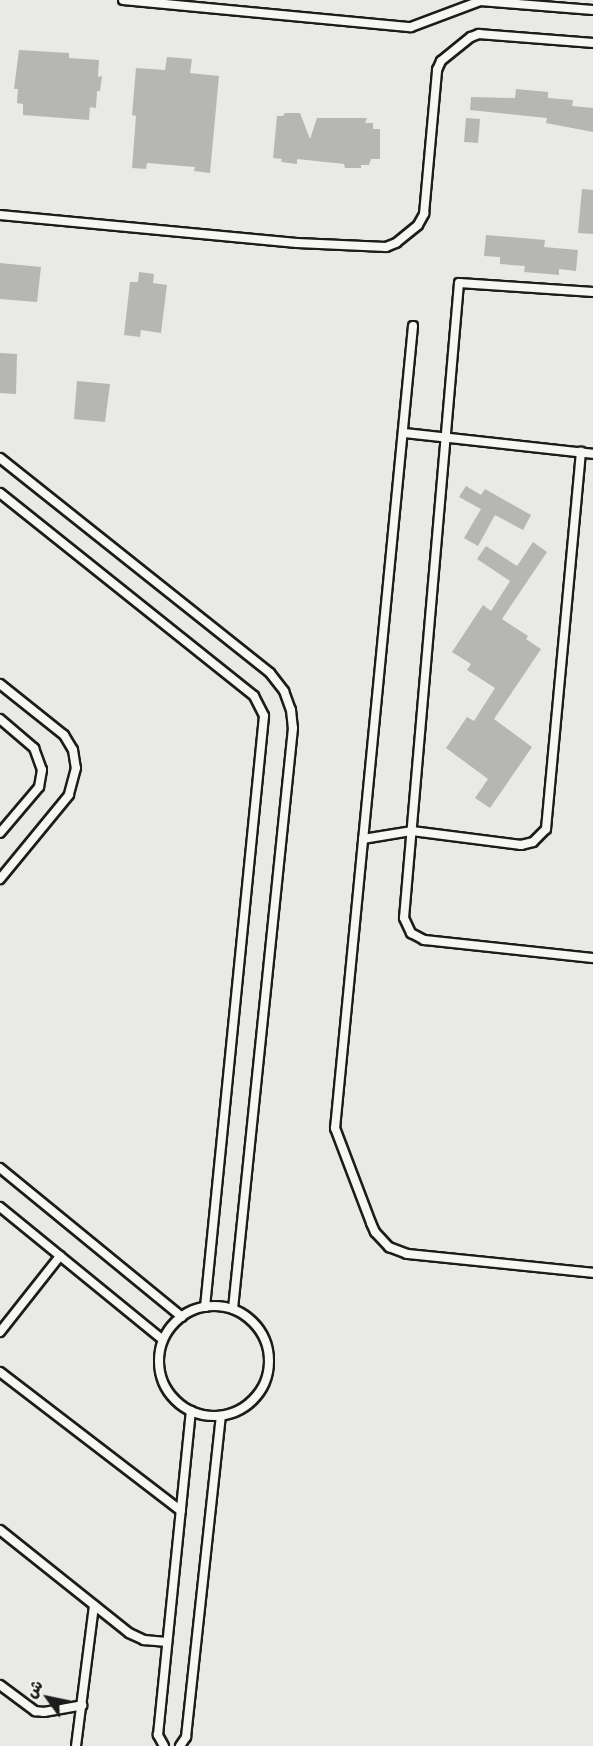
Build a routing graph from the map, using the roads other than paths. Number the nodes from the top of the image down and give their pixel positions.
1 (123, 0) edge
2 (593, 10) edge
3 (593, 43) edge
4 (0, 215) edge
5 (593, 292) edge
6 (413, 326) dead end
7 (404, 433) junction
8 (446, 438) junction
9 (581, 452) junction
10 (593, 454) edge
11 (0, 458) edge
12 (0, 493) edge
13 (0, 684) edge
14 (0, 719) edge
15 (412, 831) junction
16 (0, 834) edge
17 (363, 839) junction
18 (0, 879) edge
19 (593, 958) edge
20 (0, 1168) edge
21 (0, 1207) edge
22 (60, 1256) junction
23 (593, 1273) edge
24 (205, 1307) junction
25 (233, 1309) junction
26 (182, 1317) junction
27 (0, 1332) edge
28 (163, 1340) junction
29 (0, 1372) edge
30 (191, 1412) junction
31 (221, 1416) junction
32 (181, 1511) junction
33 (0, 1530) edge
34 (94, 1605) junction
35 (167, 1642) junction
36 (0, 1685) edge
37 (82, 1705) junction
38 (76, 1746) edge
39 (164, 1746) edge
40 (180, 1746) edge

1 - 2 lane
3 - 4 lane
5 - 8 lane
6 - 7 lane
7 - 8 lane
7 - 17 lane
8 - 9 lane
8 - 15 lane
9 - 10 lane
9 - 15 lane
11 - 25 lane
12 - 24 lane
13 - 18 lane
14 - 16 lane
15 - 17 lane
15 - 19 lane
17 - 23 lane
20 - 26 lane
21 - 22 lane
22 - 27 lane
22 - 28 lane
24 - 25 lane
24 - 26 lane
25 - 31 lane
26 - 28 lane
28 - 30 lane
29 - 32 lane
30 - 31 lane
30 - 32 lane
31 - 40 lane
32 - 35 lane
33 - 34 lane
34 - 35 lane
34 - 37 lane
35 - 39 lane
36 - 37 lane
37 - 38 lane

